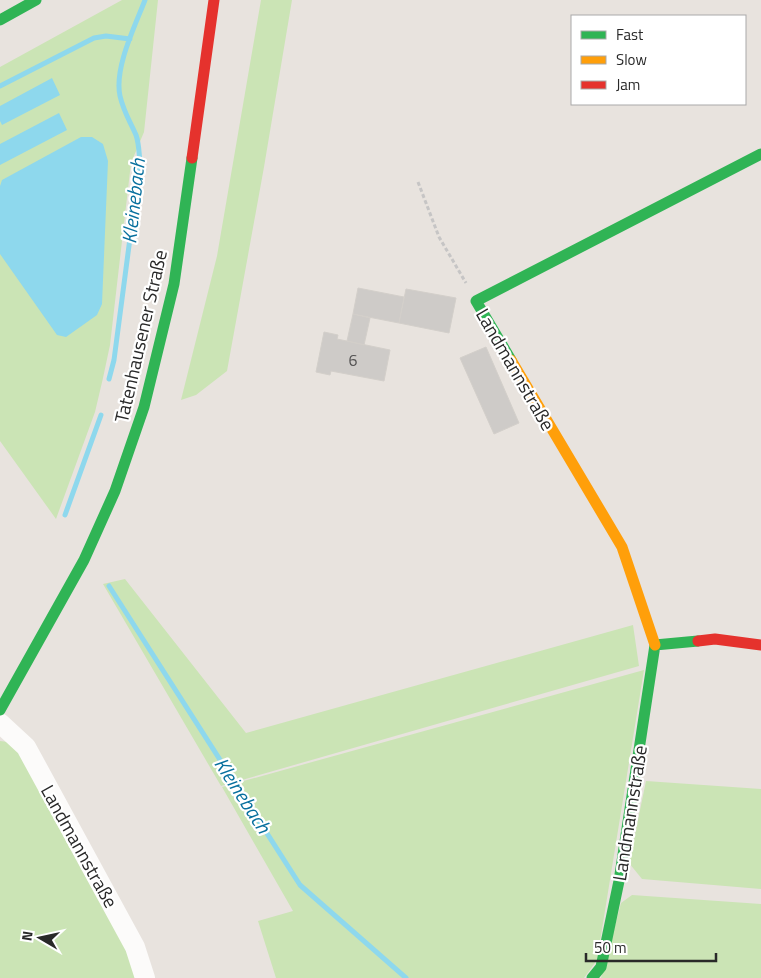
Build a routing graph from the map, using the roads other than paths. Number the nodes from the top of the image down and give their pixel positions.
1 (36, 0) edge
2 (214, 0) edge
3 (0, 20) edge
4 (761, 154) edge
5 (655, 645) junction
6 (761, 645) edge
7 (0, 710) edge
8 (0, 723) edge
9 (145, 978) edge
10 (592, 978) edge

1 - 3 main road
2 - 7 main road, Tatenhausener Straße
4 - 5 main road, Landmannstraße
5 - 6 main road
5 - 10 main road, Landmannstraße
8 - 9 street, Landmannstraße

